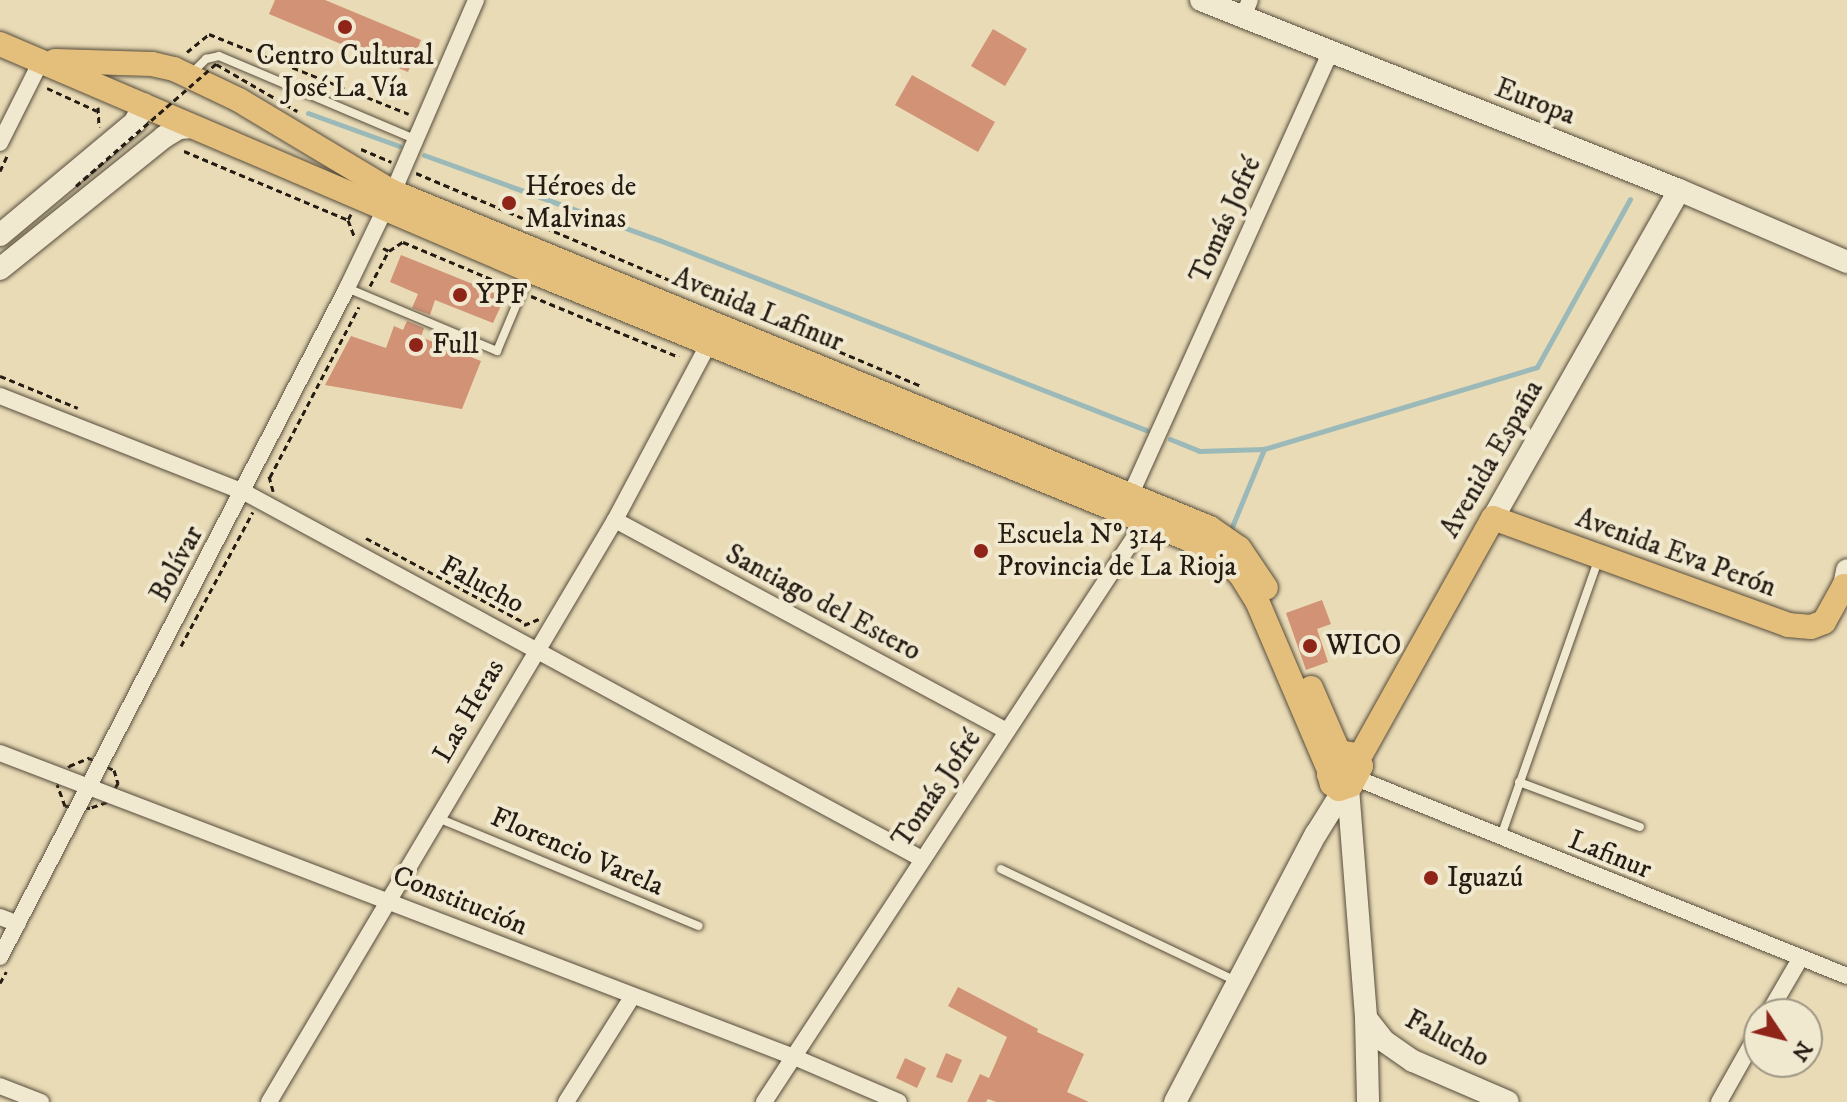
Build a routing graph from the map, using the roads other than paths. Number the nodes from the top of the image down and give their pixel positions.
1 (476, 0) edge
2 (1201, 0) edge
3 (1246, 9) edge
4 (0, 44) edge
5 (1330, 53) junction
6 (41, 61) junction
7 (192, 71) junction
8 (239, 100) junction
9 (144, 104) junction
10 (193, 127) junction
11 (416, 139) junction
12 (0, 143) edge
13 (233, 143) junction
14 (1679, 190) junction
15 (390, 201) junction
16 (0, 235) edge
17 (1847, 262) edge
18 (0, 269) edge
19 (526, 281) junction
20 (347, 288) junction
21 (709, 343) junction
22 (0, 396) edge
23 (244, 492) junction
24 (1130, 496) junction
25 (1150, 514) junction
26 (1493, 518) junction
27 (615, 520) junction
28 (1599, 557) junction
29 (1846, 582) edge
30 (1840, 612) edge
31 (537, 648) junction
32 (1007, 731) junction
33 (0, 753) edge
34 (1344, 775) junction
35 (1519, 782) junction
36 (90, 786) junction
37 (437, 818) junction
38 (1640, 827) dead end
39 (1500, 839) junction
40 (922, 859) junction
41 (1001, 869) dead end
42 (387, 900) junction
43 (0, 917) edge
44 (18, 924) junction
45 (699, 926) dead end
46 (0, 957) edge
47 (1800, 959) junction
48 (1847, 976) edge
49 (1239, 982) junction
50 (632, 997) junction
51 (1777, 998) edge
52 (1366, 1018) junction
53 (794, 1057) junction
54 (1743, 1059) edge
55 (0, 1086) edge
56 (41, 1102) edge
57 (269, 1102) edge
58 (566, 1102) edge
59 (764, 1102) edge
60 (899, 1102) edge
61 (1175, 1102) edge
62 (1368, 1102) edge
63 (1508, 1102) edge
64 (1719, 1102) edge

1 - 11 street, Bolívar
2 - 3 main road, Europa
3 - 5 main road, Europa
4 - 6 main road, Avenida Lafinur
5 - 14 main road, Europa
5 - 24 street, Tomás Jofré
6 - 7 main road, Avenida Lafinur
6 - 9 main road, Avenida Lafinur
6 - 12 street
7 - 8 main road, Avenida Lafinur
7 - 9 main road
7 - 11 lane
8 - 13 main road
8 - 15 main road, Avenida Lafinur
9 - 10 main road, Avenida Lafinur
9 - 16 main road
10 - 13 main road, Avenida Lafinur
10 - 18 main road
11 - 15 street, Bolívar
13 - 15 main road, Avenida Lafinur
14 - 17 main road, Europa
14 - 26 main road, Avenida España
15 - 19 main road, Avenida Lafinur
15 - 20 street, Bolívar
15 - 24 main road, Avenida Lafinur
19 - 20 lane
19 - 21 main road, Avenida Lafinur
20 - 23 street, Bolívar
21 - 25 main road, Avenida Lafinur
21 - 27 street, Las Heras
22 - 23 street, Falucho
23 - 31 street, Falucho
23 - 36 street, Bolívar
24 - 25 main road, Avenida Lafinur
25 - 32 street, Tomás Jofré
25 - 34 main road, Avenida Lafinur
26 - 28 main road, Avenida Eva Perón
26 - 34 main road, Avenida España
27 - 31 street, Las Heras
27 - 32 street, Santiago del Estero
28 - 30 main road, Avenida Eva Perón
28 - 35 lane
29 - 30 main road, Avenida Eva Perón
31 - 37 street, Las Heras
31 - 40 street, Falucho
32 - 40 street, Tomás Jofré
33 - 36 street, Constitución
34 - 39 street, Lafinur
34 - 49 main road, Avenida España
34 - 52 main road
35 - 38 lane
35 - 39 lane
36 - 42 street, Constitución
36 - 44 street, Bolívar
37 - 42 street, Las Heras
37 - 45 lane, Florencio Varela
39 - 47 street, Lafinur
40 - 53 street, Tomás Jofré
41 - 49 lane
42 - 50 street, Constitución
42 - 57 street, Las Heras
43 - 44 street
44 - 46 street, Bolívar
47 - 48 street, Lafinur
47 - 51 street
49 - 61 main road, Avenida España
50 - 53 street, Constitución
50 - 58 street
52 - 62 main road
52 - 63 main road, Falucho
53 - 59 street, Tomás Jofré
53 - 60 street, Constitución
54 - 64 street
55 - 56 street

